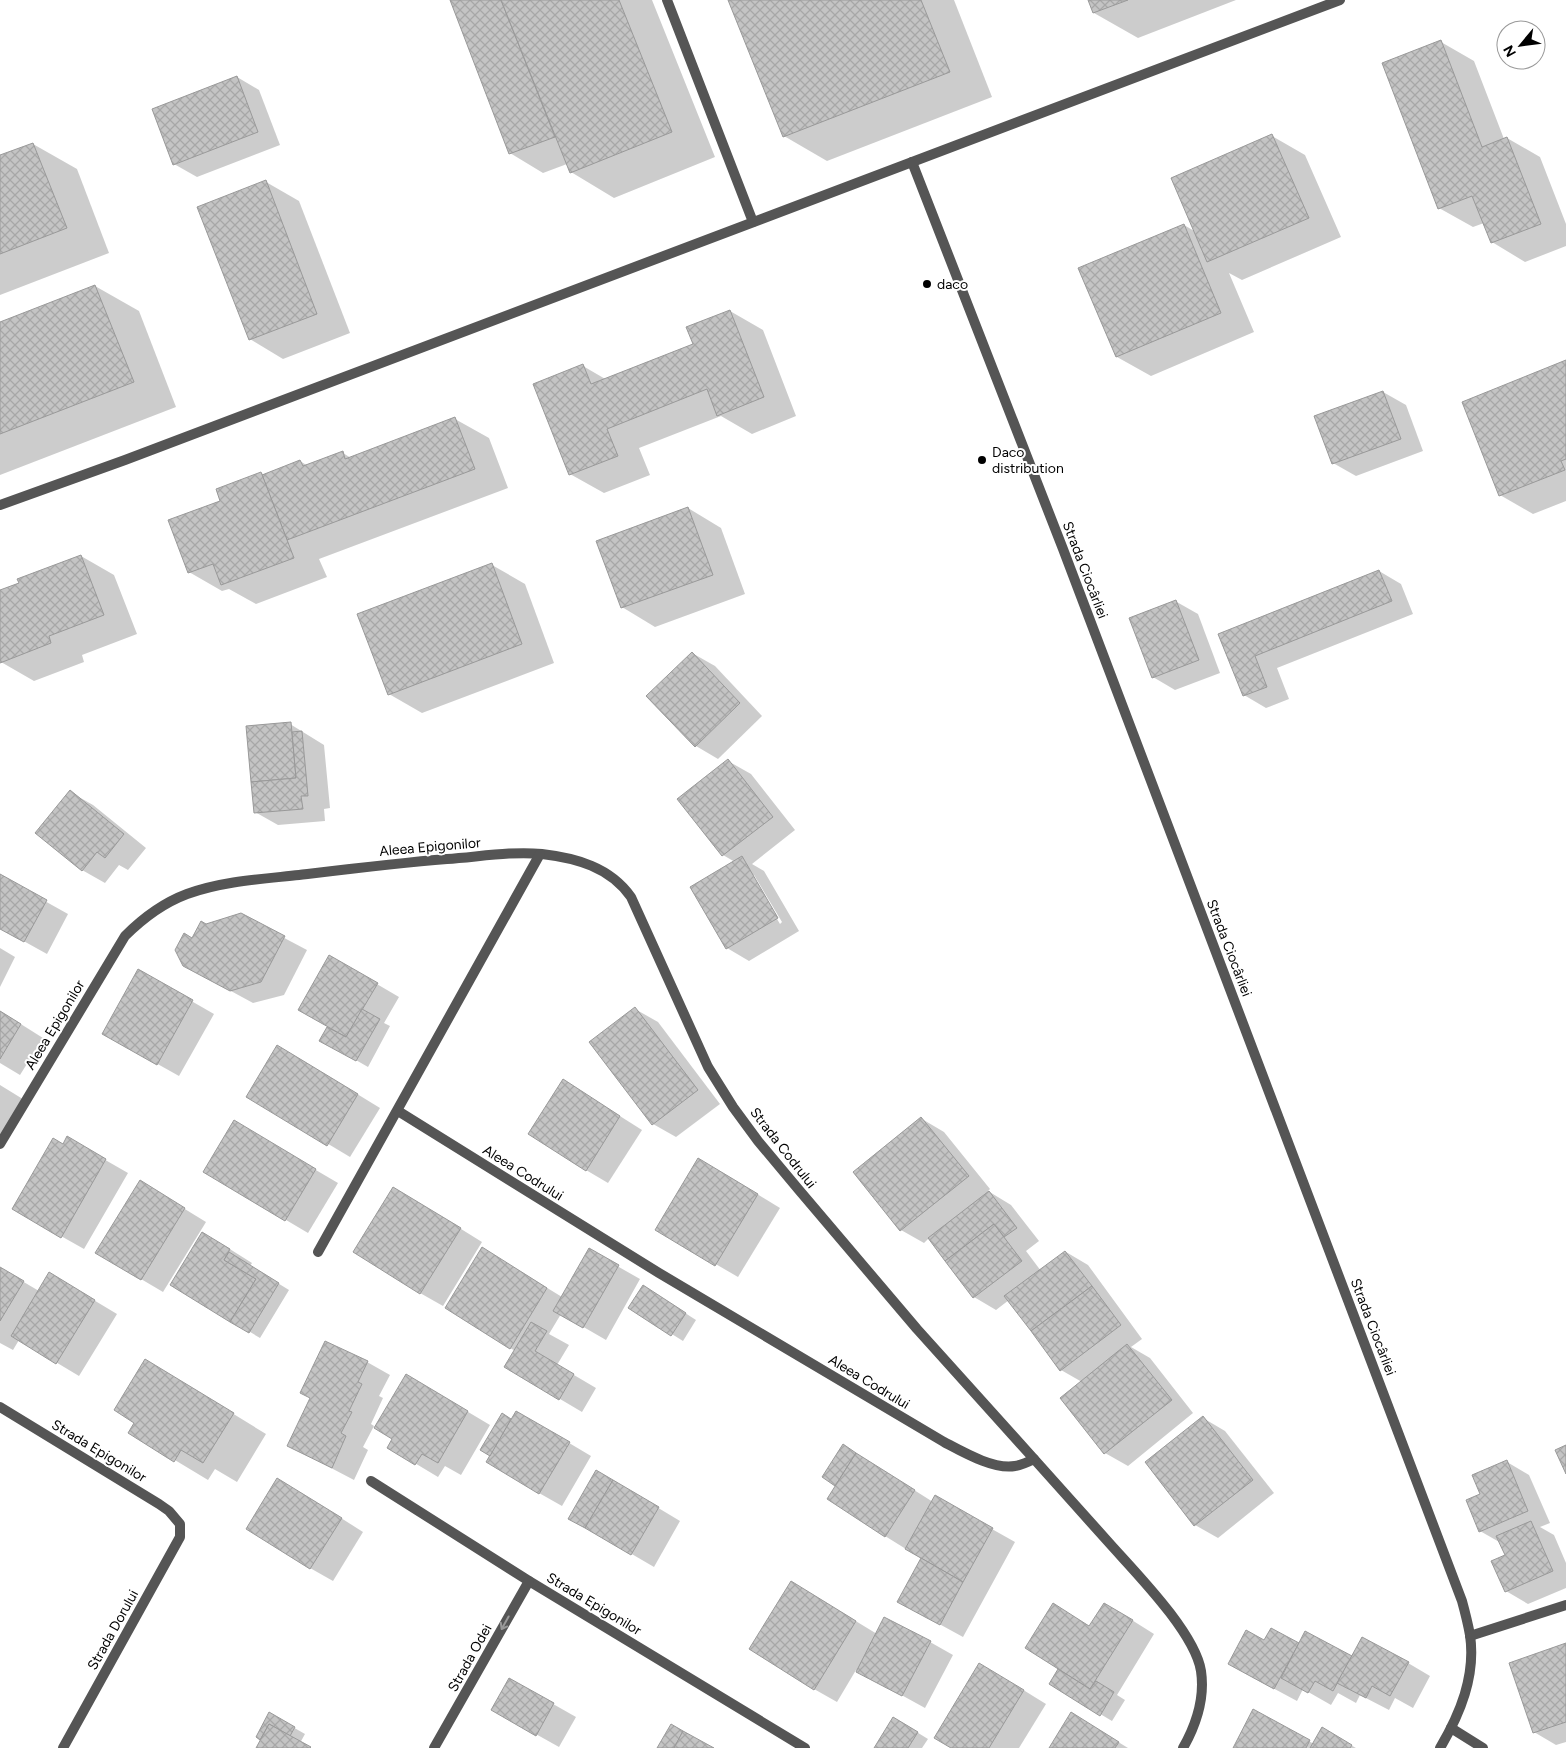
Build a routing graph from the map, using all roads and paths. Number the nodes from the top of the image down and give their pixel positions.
1 (667, 0) edge
2 (1340, 0) edge
3 (912, 162) junction
4 (753, 222) junction
5 (0, 505) edge
6 (540, 854) junction
7 (398, 1111) junction
8 (0, 1144) edge
9 (318, 1252) dead end
10 (0, 1406) edge
11 (1034, 1459) junction
12 (370, 1481) dead end
13 (180, 1524) joint
14 (529, 1581) junction
15 (1566, 1605) edge
16 (1470, 1636) junction
17 (1452, 1728) junction
18 (63, 1748) edge
19 (434, 1748) edge
20 (805, 1748) edge
21 (1183, 1748) edge
22 (1440, 1748) edge
23 (1483, 1748) edge

1 - 4 street
2 - 3 street
3 - 4 street
3 - 16 street, Strada Ciocârliei
4 - 5 street
6 - 7 street
6 - 8 street, Aleea Epigonilor
6 - 11 street, Strada Codrului
7 - 9 street
7 - 11 street, Aleea Codrului
10 - 13 street, Strada Epigonilor
11 - 21 street
12 - 14 street, Strada Epigonilor
13 - 18 street, Strada Dorului
14 -> 19 street, Strada Odei
14 - 20 street, Strada Epigonilor
15 - 16 street
16 - 17 street, Strada Ciocârliei
17 - 22 street, Strada Ciocârliei
17 - 23 street

